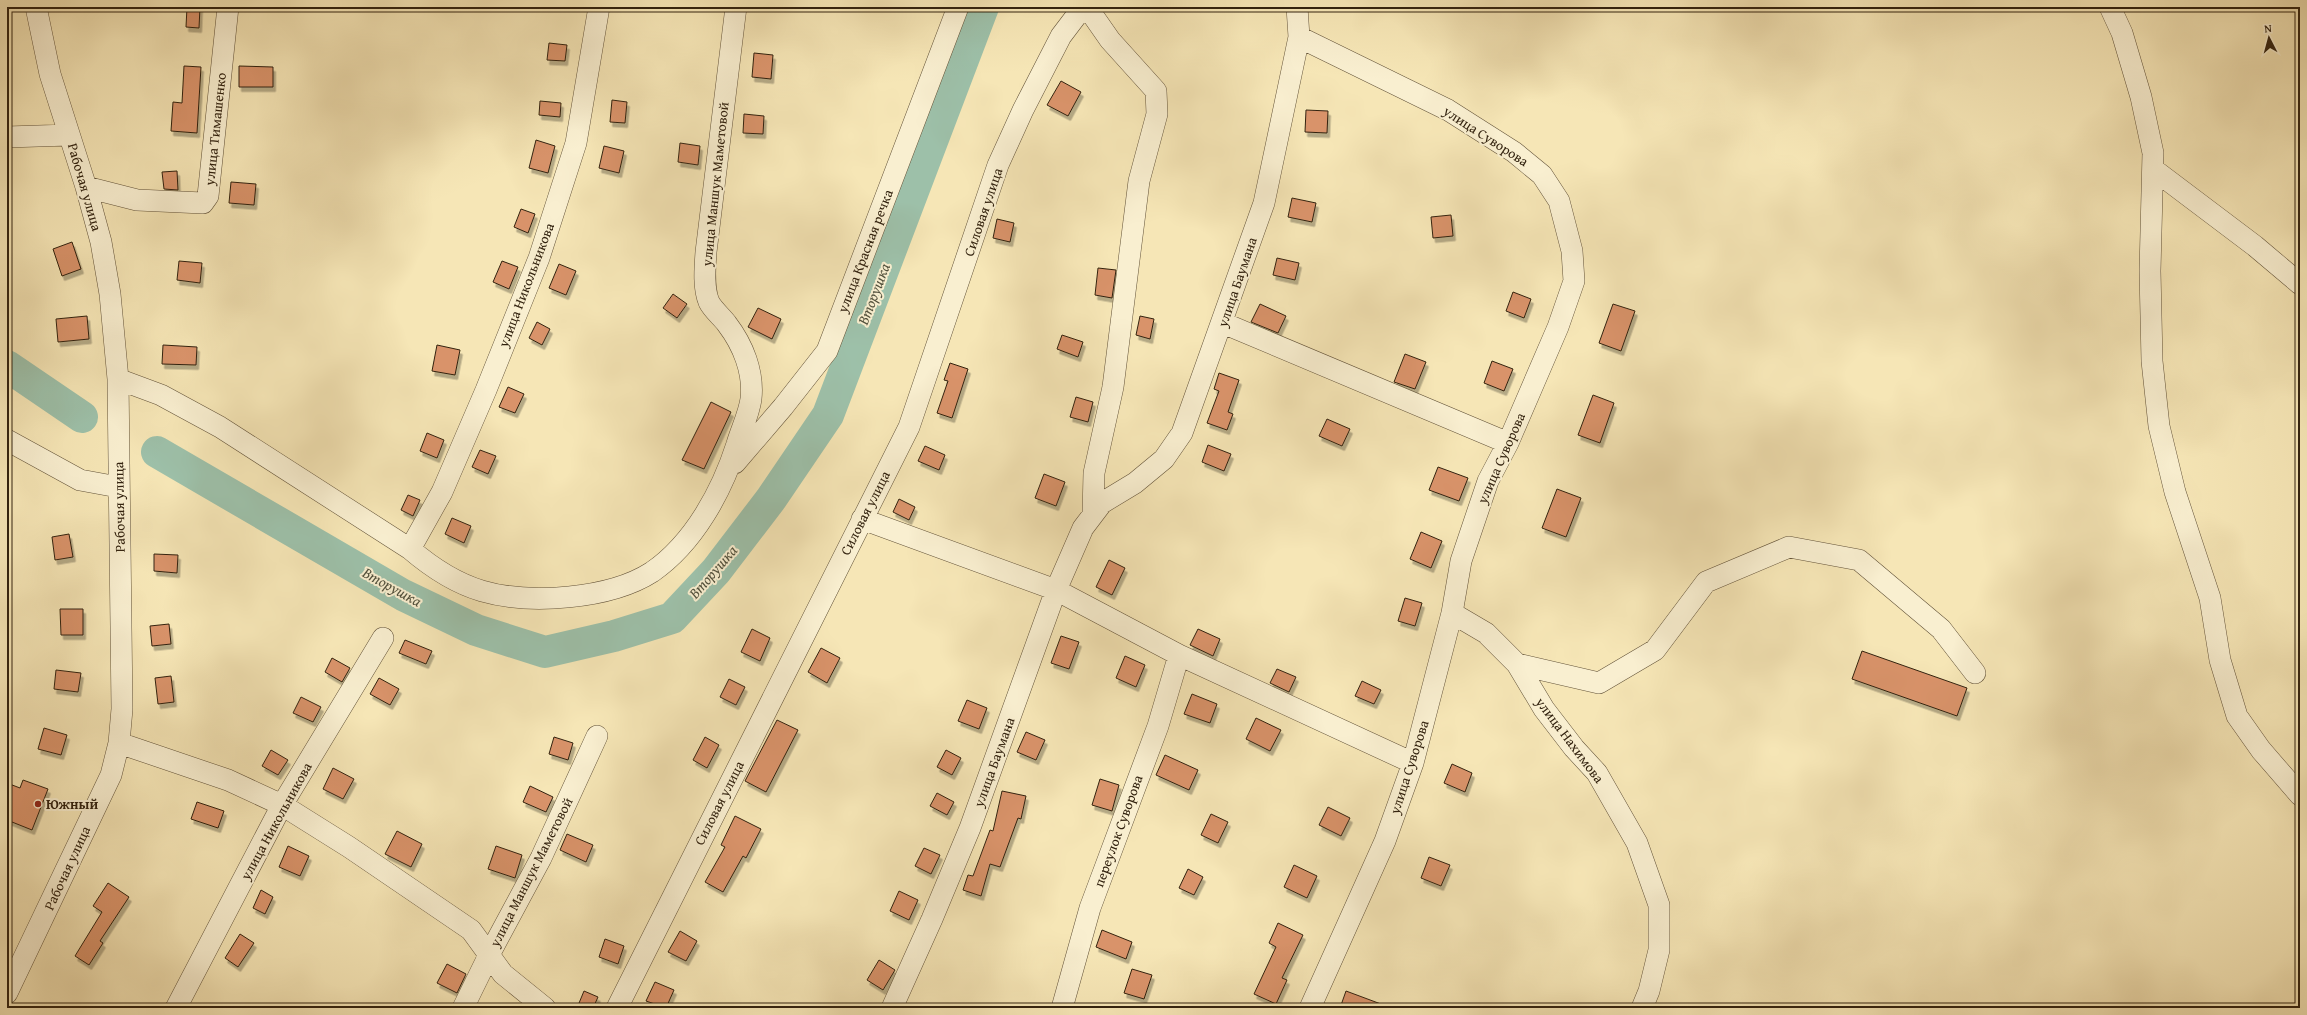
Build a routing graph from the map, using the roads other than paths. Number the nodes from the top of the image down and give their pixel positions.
1 (36, 7) edge
2 (228, 7) edge
3 (599, 7) edge
4 (736, 7) edge
5 (958, 7) edge
6 (1083, 7) edge
7 (1087, 7) edge
8 (1297, 7) edge
9 (2110, 7) edge
10 (1299, 37) junction
11 (70, 135) junction
12 (7, 137) edge
13 (2153, 169) junction
14 (86, 187) junction
15 (2300, 284) edge
16 (1223, 323) junction
17 (118, 379) junction
18 (7, 440) edge
19 (1508, 442) junction
20 (729, 469) junction
21 (118, 487) junction
22 (1093, 515) junction
23 (862, 519) junction
24 (410, 549) junction
25 (1056, 590) junction
26 (1452, 613) junction
27 (383, 638) dead end
28 (1179, 656) junction
29 (1517, 664) junction
30 (1975, 672) dead end
31 (597, 736) dead end
32 (119, 743) junction
33 (1413, 763) junction
34 (2300, 795) edge
35 (282, 806) junction
36 (490, 953) junction
37 (7, 993) edge
38 (176, 1008) edge
39 (463, 1008) edge
40 (544, 1008) edge
41 (616, 1008) edge
42 (892, 1008) edge
43 (1062, 1008) edge
44 (1310, 1008) edge
45 (1642, 1008) edge

1 - 11 street, Рабочая улица
2 - 14 street, улица Тимашенко
3 - 24 street, улица Никольникова
4 - 20 street, улица Маншук Маметовой
5 - 20 street, улица Красная речка
6 - 23 street, Силовая улица
7 - 22 street
8 - 10 street, улица Баумана
9 - 13 street
10 - 16 street, улица Баумана
10 - 19 street, улица Суворова
11 - 12 street
11 - 14 street, Рабочая улица
13 - 15 street
13 - 34 street
14 - 17 street, Рабочая улица
16 - 19 street
16 - 22 street, улица Баумана
17 - 21 street, Рабочая улица
17 - 24 street, улица Маншук Маметовой
18 - 21 street
19 - 26 street, улица Суворова
20 - 24 street, улица Маншук Маметовой
21 - 32 street, Рабочая улица
22 - 25 street, улица Баумана
23 - 25 street
23 - 41 street, Силовая улица
25 - 28 street
25 - 42 street, улица Баумана
26 - 29 street, улица Нахимова
26 - 33 street, улица Суворова
27 - 35 street, улица Никольникова
28 - 33 street
28 - 43 street, переулок Суворова
29 - 30 street
29 - 45 street, улица Нахимова
31 - 36 street, улица Маншук Маметовой
32 - 35 street
32 - 37 street, Рабочая улица
33 - 44 street, улица Суворова
35 - 36 street
35 - 38 street, улица Никольникова
36 - 39 street, улица Маншук Маметовой
36 - 40 street

